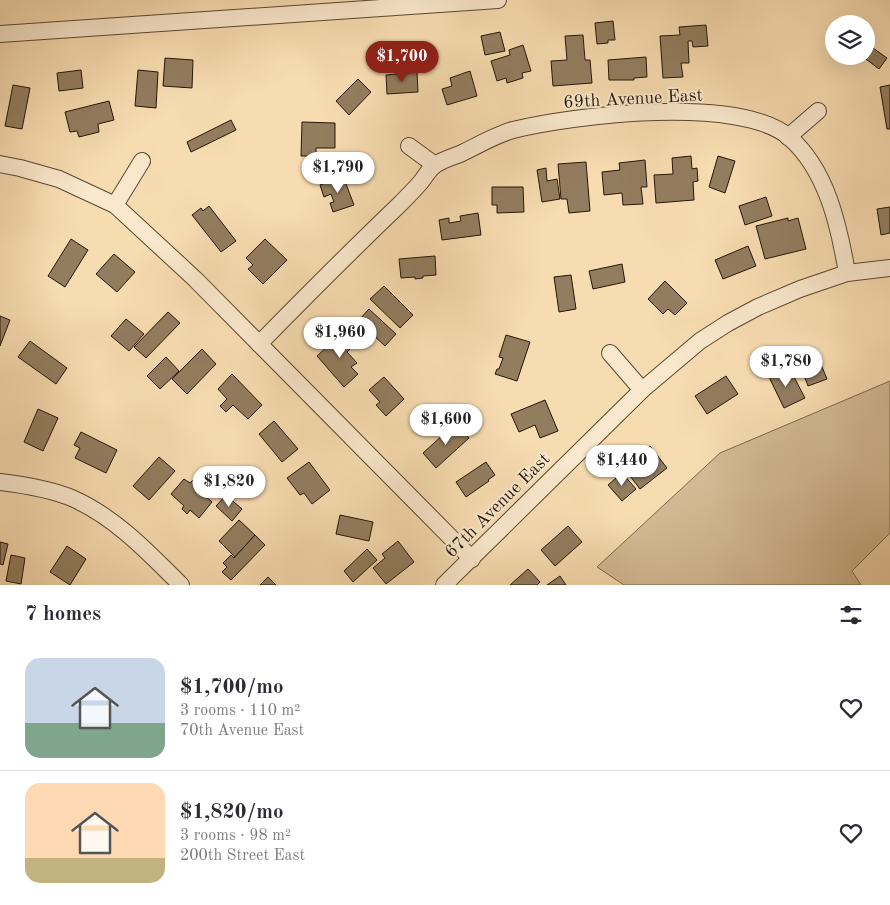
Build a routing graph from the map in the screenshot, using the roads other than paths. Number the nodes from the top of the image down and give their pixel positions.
1 (498, 0) edge
2 (0, 34) edge
3 (818, 111) dead end
4 (788, 137) junction
5 (409, 146) dead end
6 (142, 161) dead end
7 (0, 164) edge
8 (435, 165) junction
9 (116, 205) junction
10 (890, 268) edge
11 (847, 273) junction
12 (259, 344) junction
13 (610, 353) dead end
14 (642, 390) junction
15 (0, 482) edge
16 (472, 559) junction
17 (181, 585) edge
18 (444, 585) edge

1 - 2 street
3 - 4 street
4 - 8 street, 69th Avenue East
4 - 11 street, 69th Avenue East
5 - 8 street
6 - 9 street
7 - 9 street
8 - 12 street, 69th Avenue East
9 - 12 street
10 - 11 street, 67th Avenue East
11 - 14 street, 67th Avenue East
12 - 16 street
13 - 14 street
14 - 16 street, 67th Avenue East
15 - 17 street
16 - 18 street, 67th Avenue East

